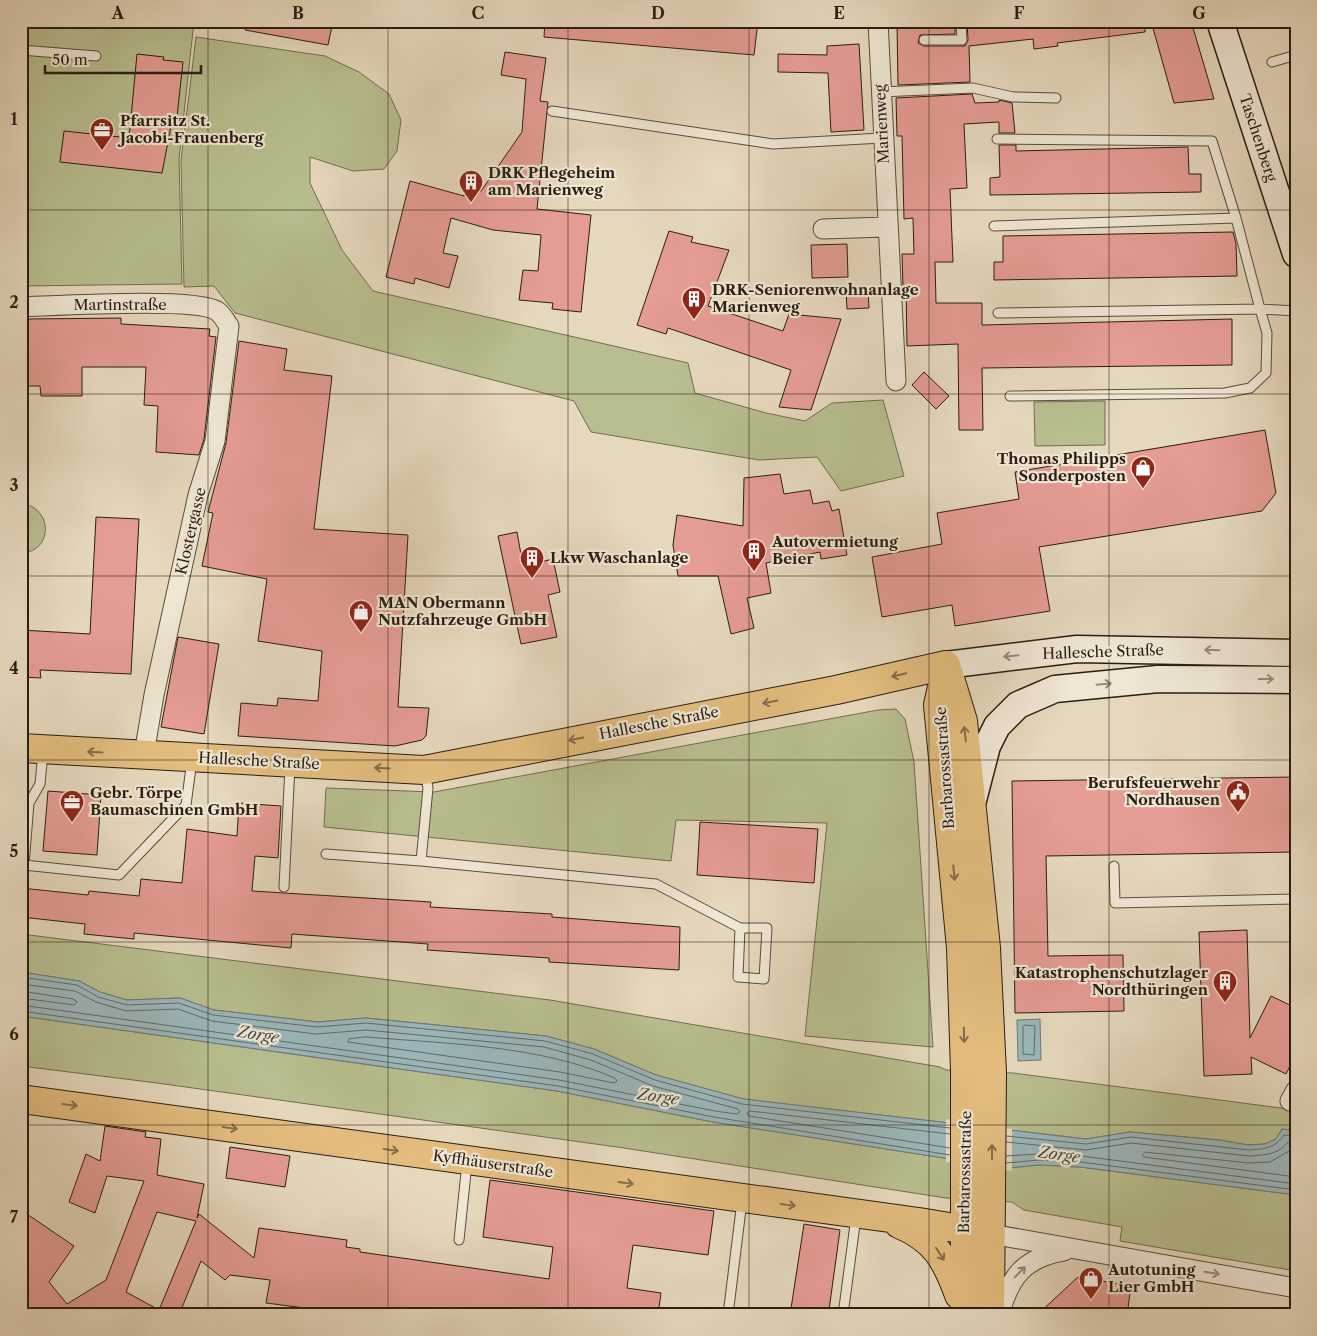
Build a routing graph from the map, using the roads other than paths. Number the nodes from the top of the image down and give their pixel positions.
1 (878, 21) edge
2 (961, 21) edge
3 (1220, 21) edge
4 (924, 40) dead end
5 (21, 50) edge
6 (1296, 55) edge
7 (96, 56) dead end
8 (1272, 62) dead end
9 (880, 92) junction
10 (1056, 98) dead end
11 (552, 111) dead end
12 (882, 138) junction
13 (997, 139) dead end
14 (1236, 218) junction
15 (994, 226) dead end
16 (886, 227) junction
17 (823, 229) dead end
18 (1296, 254) edge
19 (21, 307) edge
20 (1260, 309) junction
21 (217, 311) joint
22 (1296, 311) edge
23 (998, 313) dead end
24 (896, 381) dead end
25 (1010, 396) dead end
26 (1296, 638) edge
27 (1263, 652) junction
28 (1296, 653) edge
29 (946, 665) junction
30 (1296, 680) edge
31 (32, 749) edge
32 (144, 754) junction
33 (192, 757) junction
34 (290, 763) junction
35 (424, 770) junction
36 (973, 800) junction
37 (326, 854) dead end
38 (421, 861) junction
39 (1114, 866) dead end
40 (284, 887) dead end
41 (1296, 898) edge
42 (740, 928) junction
43 (978, 1072) junction
44 (21, 1099) edge
45 (467, 1160) junction
46 (742, 1198) junction
47 (979, 1200) junction
48 (862, 1215) junction
49 (965, 1229) junction
50 (991, 1234) junction
51 (459, 1240) dead end
52 (1071, 1249) junction
53 (1296, 1288) edge
54 (964, 1311) edge
55 (728, 1315) edge
56 (843, 1315) edge
57 (990, 1315) edge
58 (999, 1315) edge

1 - 9 street, Marienweg
2 - 4 lane
3 - 18 main road, Taschenberg
5 - 7 lane
6 - 8 lane
9 - 10 lane
9 - 12 street, Marienweg
11 - 12 lane
12 - 16 street, Marienweg
13 - 14 lane
14 - 15 lane
14 - 20 lane
16 - 17 street
16 - 24 street, Marienweg
19 - 21 street, Martinstraße
20 - 22 lane
20 - 23 lane
20 - 25 lane
21 - 32 street, Klostergasse
26 - 27 main road
27 - 28 main road, Hallesche Straße
27 -> 29 main road, Hallesche Straße
29 -> 35 main road, Hallesche Straße
36 -> 29 main road, Barbarossastraße
29 -> 43 main road, Barbarossastraße
36 -> 30 main road, Hallesche Straße
32 -> 31 main road, Hallesche Straße
31 - 33 lane
32 - 33 main road, Hallesche Straße
33 - 34 main road, Hallesche Straße
35 -> 34 main road, Hallesche Straße
34 - 40 lane
35 - 38 lane
36 - 43 main road, Barbarossastraße
37 - 38 lane
38 - 42 lane
39 - 41 lane
42 - 42 lane
43 - 47 main road, Barbarossastraße
44 -> 45 main road, Kyffhäuserstraße
45 -> 46 main road, Kyffhäuserstraße
45 - 51 lane
46 -> 48 main road, Kyffhäuserstraße
46 - 55 lane
47 - 49 main road, Barbarossastraße
47 - 50 main road, Barbarossastraße
48 - 49 main road, Kyffhäuserstraße
48 -> 54 main road
48 - 56 lane
49 - 50 main road, Kyffhäuserstraße
49 - 54 main road, Barbarossastraße
50 - 52 street
50 - 57 main road, Barbarossastraße
52 -> 53 street
58 -> 52 street

